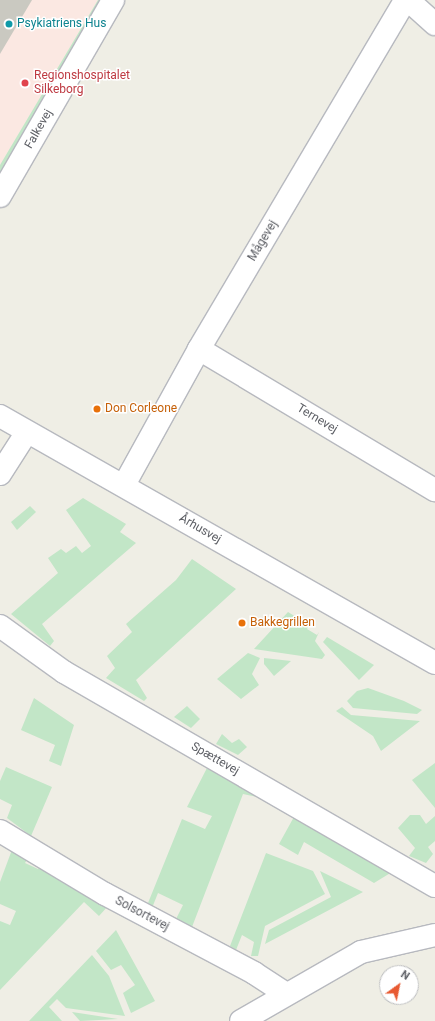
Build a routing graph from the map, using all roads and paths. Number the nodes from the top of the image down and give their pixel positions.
1 (113, 0) edge
2 (407, 0) edge
3 (435, 24) edge
4 (0, 196) edge
5 (199, 349) junction
6 (0, 416) edge
7 (27, 432) junction
8 (0, 474) edge
9 (124, 484) junction
10 (435, 490) edge
11 (0, 626) edge
12 (398, 644) junction
13 (435, 663) edge
14 (435, 669) edge
15 (0, 831) edge
16 (435, 886) edge
17 (435, 935) edge
18 (286, 994) junction
19 (241, 1021) edge

1 - 4 street, Falkevej
2 - 3 street
2 - 5 street, Mågevej
5 - 9 street, Mågevej
5 - 10 street, Ternevej
6 - 7 street, Århusvej
7 - 8 street
7 - 9 street, Århusvej
9 - 12 street, Århusvej
11 - 16 street, Spættevej
12 - 13 street, Århusvej
12 - 14 street, Århusvej
15 - 18 street, Solsortevej
17 - 18 street
18 - 19 street

